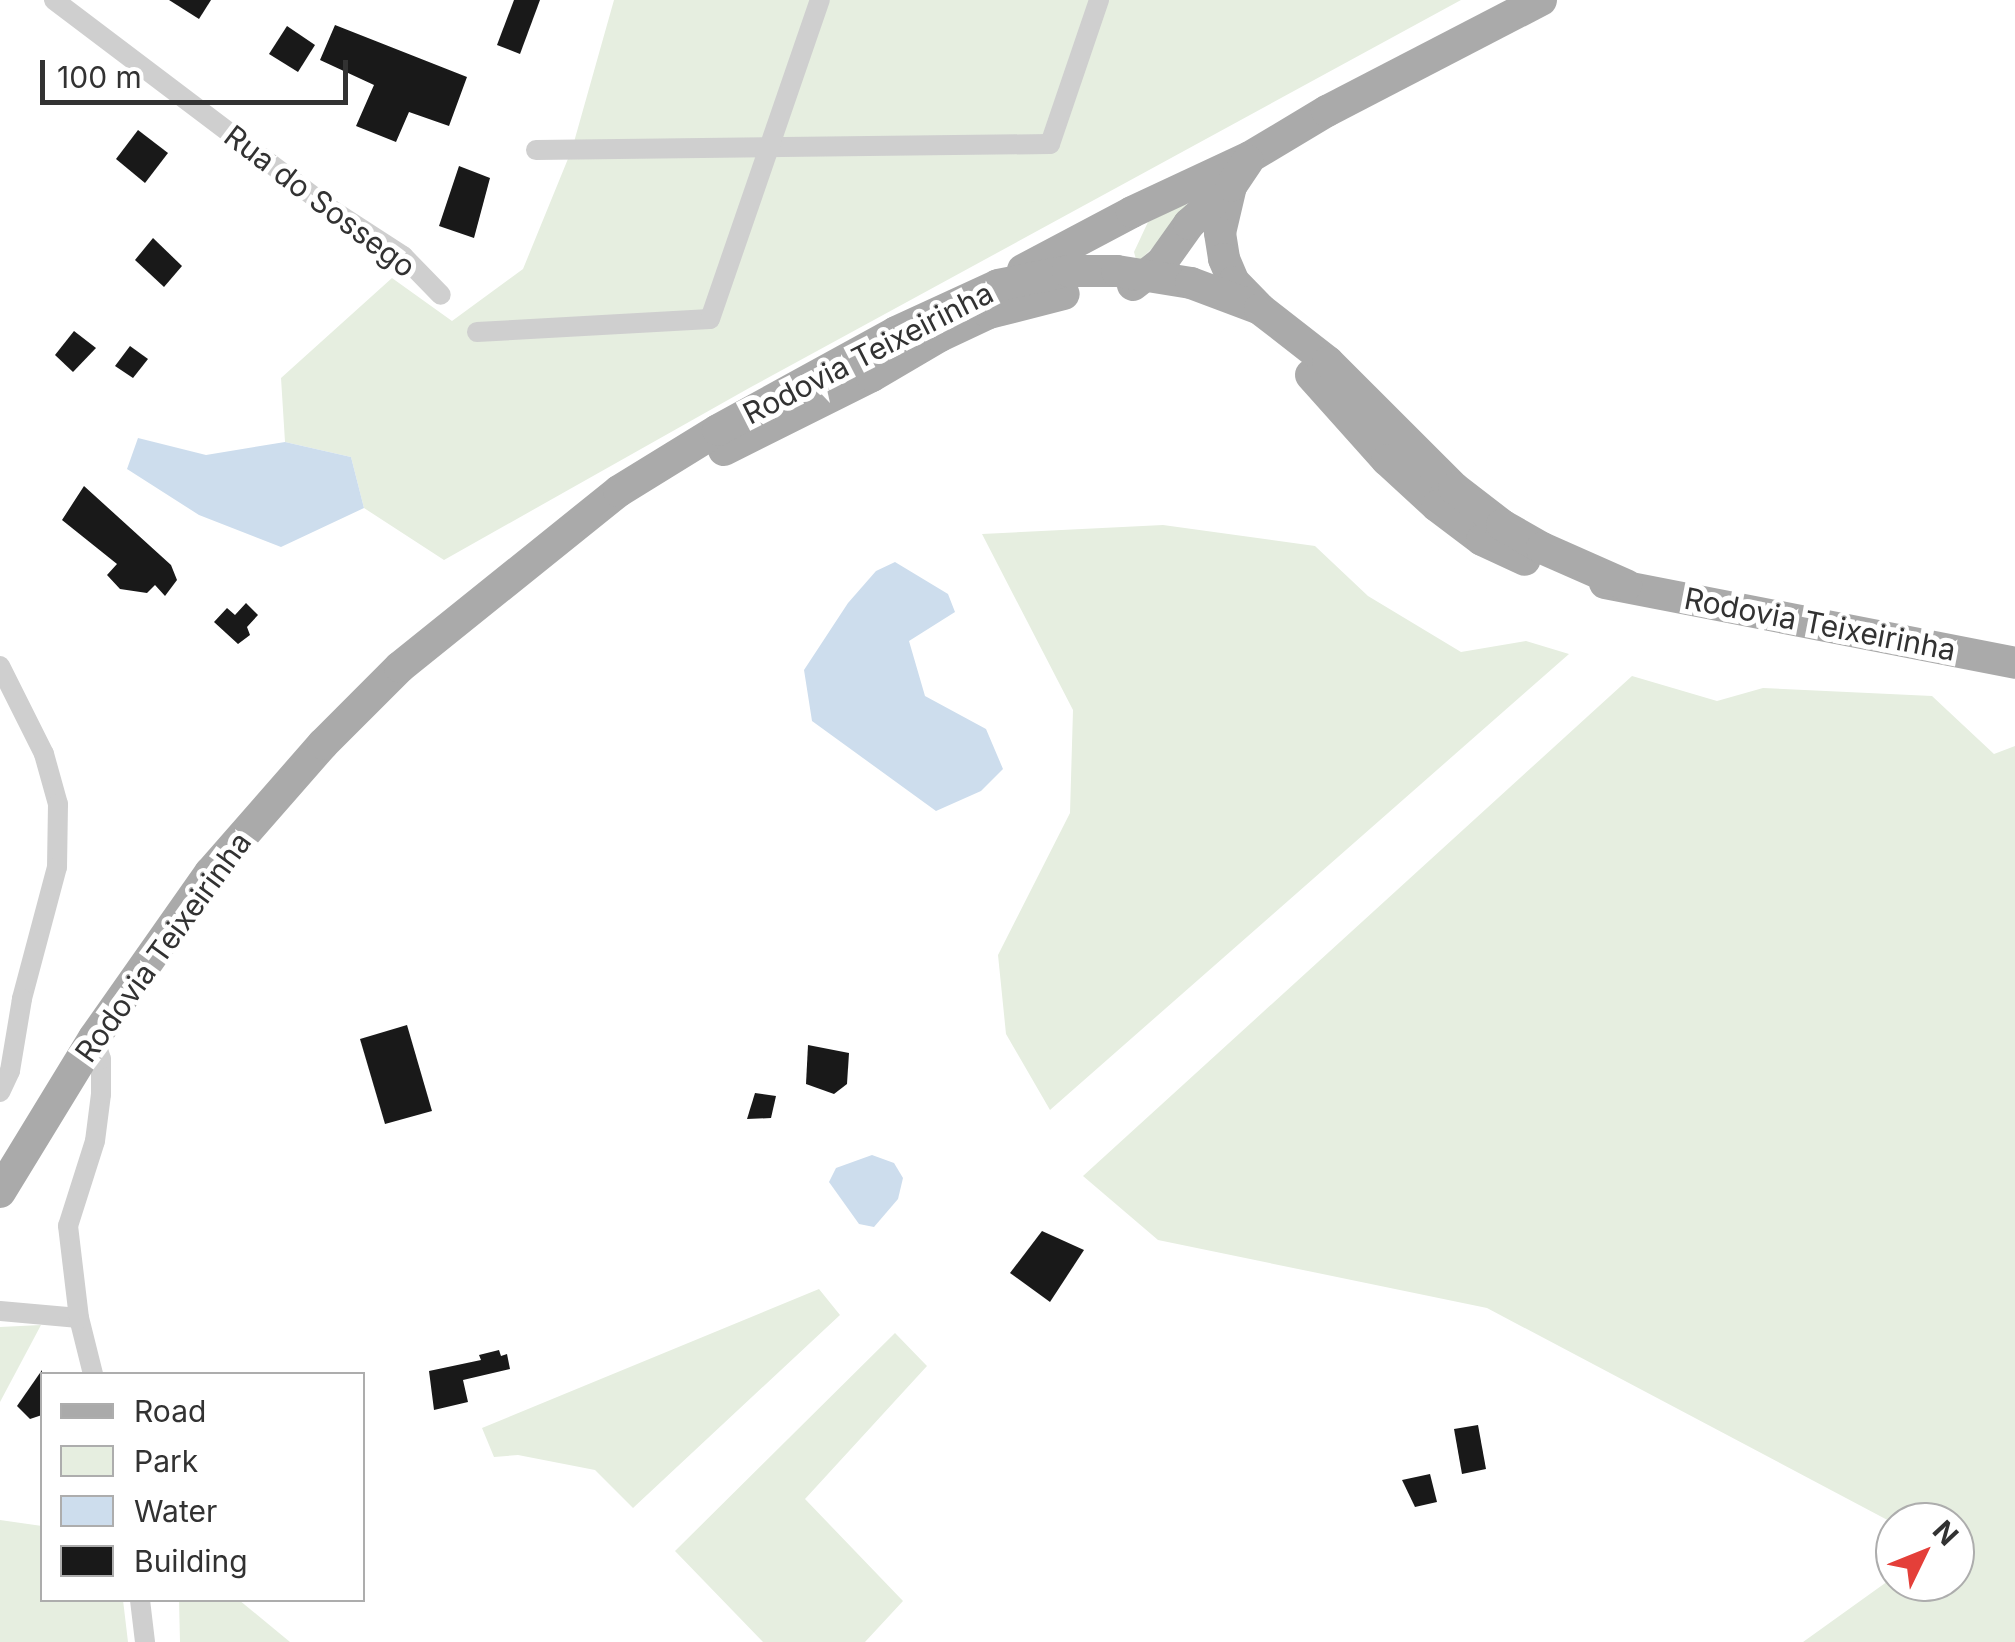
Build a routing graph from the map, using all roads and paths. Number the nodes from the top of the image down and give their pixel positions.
1 (54, 0) edge
2 (820, 0) edge
3 (1099, 0) edge
4 (1541, 0) edge
5 (772, 148) junction
6 (536, 150) dead end
7 (1250, 157) junction
8 (1230, 186) junction
9 (1157, 202) junction
10 (1132, 284) junction
11 (998, 285) junction
12 (441, 295) dead end
13 (1260, 309) junction
14 (477, 332) dead end
15 (578, 525) junction
16 (1626, 585) junction
17 (2015, 663) edge
18 (0, 666) edge
19 (7, 692) edge
20 (94, 1038) junction
21 (0, 1092) edge
22 (0, 1192) edge
23 (0, 1310) edge
24 (79, 1318) junction
25 (92, 1372) edge
26 (140, 1602) edge
27 (145, 1642) edge

1 - 12 street, Rua do Sossego
2 - 5 street
3 - 5 street
4 - 7 main road
5 - 6 street
5 - 14 street
7 - 8 main road
7 - 9 main road
8 - 10 main road
8 - 13 main road
9 - 10 main road
9 - 11 main road
10 - 11 main road, Rodovia Teixeirinha
10 - 13 main road, Rodovia Teixeirinha
10 - 15 main road, Rodovia Teixeirinha
10 - 16 main road, Rodovia Teixeirinha
11 - 15 main road, Rodovia Teixeirinha
13 - 16 main road, Rodovia Teixeirinha
15 - 20 main road, Rodovia Teixeirinha
16 - 17 main road, Rodovia Teixeirinha
18 - 19 street
19 - 21 street
20 - 22 main road, Rodovia Teixeirinha
20 - 24 street
23 - 24 street
24 - 25 street
26 - 27 street

